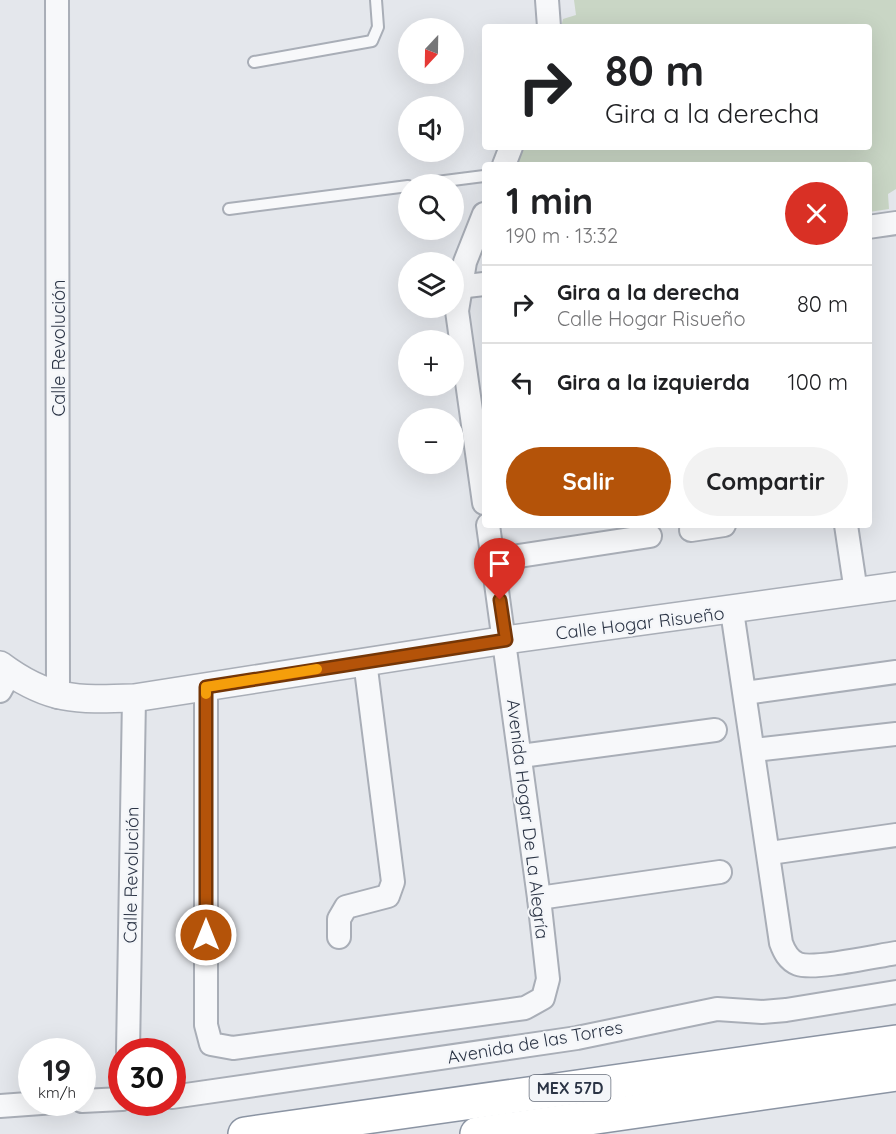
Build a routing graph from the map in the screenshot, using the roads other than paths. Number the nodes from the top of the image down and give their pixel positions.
1 (57, 0) edge
2 (375, 0) edge
3 (547, 0) edge
4 (549, 24) edge
5 (254, 62) dead end
6 (482, 176) edge
7 (464, 179) edge
8 (398, 187) edge
9 (229, 209) dead end
10 (482, 219) edge
11 (896, 223) edge
12 (872, 226) edge
13 (464, 266) edge
14 (482, 284) edge
15 (464, 286) edge
16 (459, 318) edge
17 (475, 374) edge
18 (478, 414) edge
19 (482, 473) edge
20 (488, 528) edge
21 (704, 528) edge
22 (846, 528) edge
23 (691, 530) dead end
24 (650, 536) dead end
25 (493, 560) junction
26 (896, 586) edge
27 (856, 592) junction
28 (732, 610) junction
29 (506, 640) junction
30 (365, 661) junction
31 (896, 672) edge
32 (3, 676) edge
33 (206, 687) junction
34 (745, 693) junction
35 (58, 697) junction
36 (134, 698) junction
37 (715, 730) dead end
38 (896, 734) edge
39 (754, 750) junction
40 (521, 756) junction
41 (896, 835) edge
42 (770, 853) junction
43 (720, 872) dead end
44 (539, 898) junction
45 (339, 937) dead end
46 (896, 953) edge
47 (896, 993) edge
48 (128, 1038) edge
49 (896, 1042) edge
50 (896, 1074) edge
51 (186, 1095) edge
52 (18, 1105) edge
53 (0, 1106) edge
54 (245, 1134) edge
55 (477, 1134) edge

1 - 35 street, Calle Revolución
2 - 5 lane
3 - 4 street
6 - 7 lane
8 - 9 lane
10 - 13 street
11 - 12 street
14 - 15 street
16 - 17 street
17 - 18 street
18 - 19 street
20 - 25 street, Avenida Hogar De La Alegría
21 - 23 street
22 - 27 street
24 - 25 street
25 - 29 street, Avenida Hogar De La Alegría
26 - 27 street, Calle Hogar Risueño
27 - 28 street, Calle Hogar Risueño
28 - 29 street, Calle Hogar Risueño
28 - 34 street
29 - 30 street, Calle Hogar Risueño
29 - 40 street, Avenida Hogar De La Alegría
30 - 33 street, Calle Hogar Risueño
30 - 45 street
31 - 34 street
32 - 35 street
33 - 36 street, Calle Hogar Risueño
33 - 44 street, Avenida Hogar De La Alegría
34 - 39 street
35 - 36 street, Calle Hogar Risueño
36 - 48 street, Calle Revolución
37 - 40 street
38 - 39 street
39 - 42 street
40 - 44 street, Avenida Hogar De La Alegría
41 - 42 street
42 - 46 street
43 - 44 street
47 - 51 street, Avenida de las Torres
49 - 54 highway, MEX 57D
50 - 55 highway, MEX 57D
52 - 53 street

